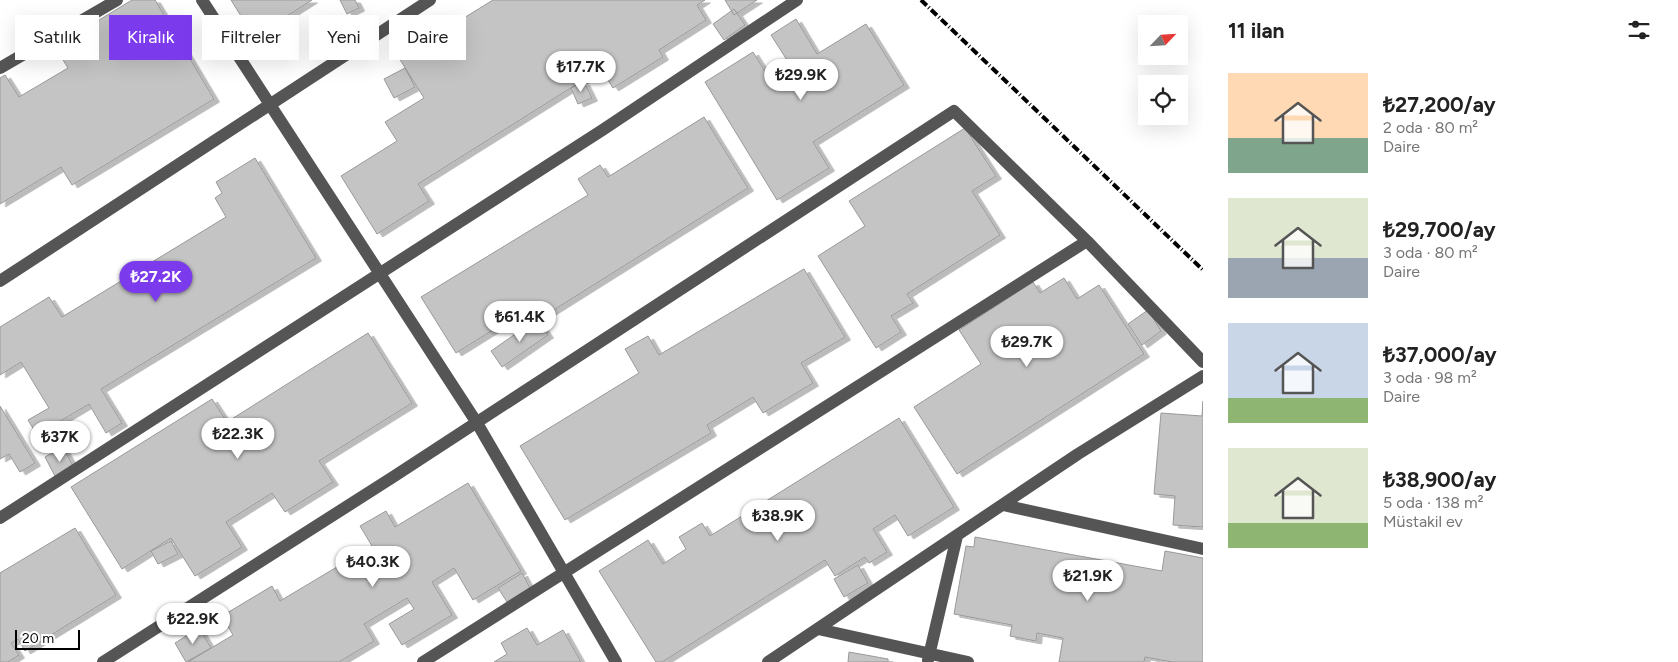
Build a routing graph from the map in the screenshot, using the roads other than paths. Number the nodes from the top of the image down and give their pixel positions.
1 (117, 0) edge
2 (202, 0) edge
3 (430, 0) edge
4 (797, 0) edge
5 (0, 68) edge
6 (269, 104) junction
7 (1087, 241) junction
8 (380, 274) junction
9 (0, 281) edge
10 (1203, 362) edge
11 (1203, 376) edge
12 (477, 423) junction
13 (1003, 505) junction
14 (0, 518) edge
15 (957, 536) junction
16 (1203, 549) edge
17 (563, 571) junction
18 (818, 630) junction
19 (928, 658) edge
20 (103, 662) edge
21 (423, 662) edge
22 (616, 662) edge
23 (768, 662) edge
24 (968, 662) edge

1 - 5 street
2 - 6 street
3 - 6 street
4 - 8 street
6 - 8 street
6 - 9 street
7 - 10 street
7 - 12 street
7 - 17 street
8 - 12 street
8 - 14 street
11 - 13 street
12 - 17 street
12 - 20 street
13 - 15 street
13 - 16 street
15 - 18 street
15 - 19 street
17 - 21 street
17 - 22 street
18 - 19 street
18 - 23 street
19 - 24 street

